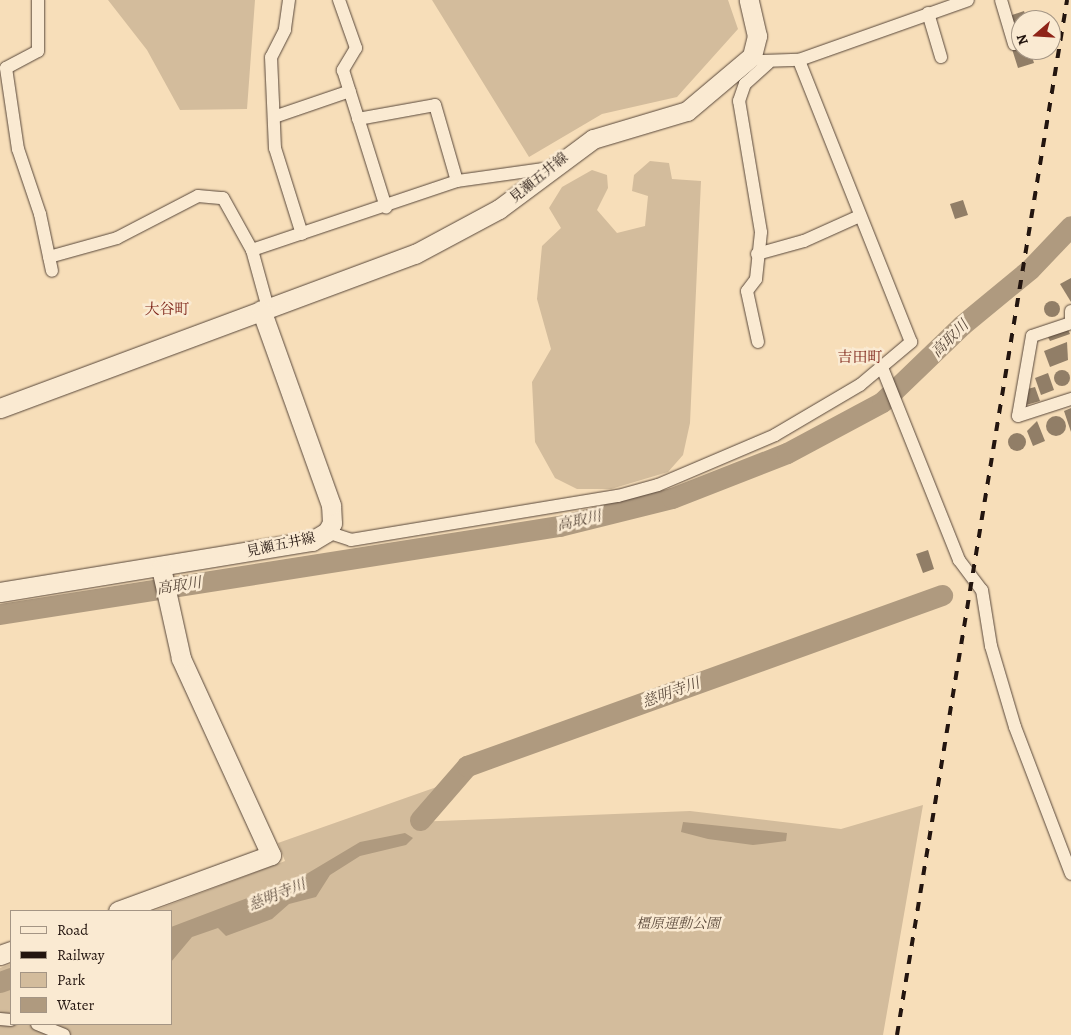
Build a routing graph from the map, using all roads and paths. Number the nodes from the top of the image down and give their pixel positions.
1 (38, 0) edge
2 (289, 0) edge
3 (339, 0) edge
4 (749, 0) edge
5 (1001, 0) edge
6 (963, 1) edge
7 (928, 13) junction
8 (1011, 34) edge
9 (941, 56) dead end
10 (760, 59) junction
11 (799, 60) junction
12 (350, 91) junction
13 (274, 117) junction
14 (358, 119) junction
15 (550, 168) junction
16 (457, 181) junction
17 (386, 207) junction
18 (860, 216) junction
19 (302, 234) junction
20 (252, 250) junction
21 (757, 254) junction
22 (49, 257) junction
23 (52, 271) dead end
24 (265, 309) junction
25 (1071, 311) edge
26 (1071, 322) edge
27 (758, 342) dead end
28 (884, 373) junction
29 (1071, 399) edge
30 (0, 408) edge
31 (327, 532) junction
32 (161, 571) junction
33 (0, 592) edge
34 (1071, 874) edge
35 (121, 910) edge
36 (39, 1025) edge
37 (64, 1035) edge

1 - 22 street
2 - 13 street
3 - 12 street
4 - 10 main road
5 - 8 street
6 - 7 street
7 - 9 street
7 - 11 street
10 - 11 street
10 - 15 main road, 見瀬五井線
10 - 21 street
11 - 18 street
12 - 13 street
12 - 14 street
13 - 19 street
14 - 16 street
14 - 17 street
15 - 16 street
15 - 24 main road, 見瀬五井線
16 - 17 street
17 - 19 street
18 - 21 street
18 - 28 street
19 - 20 street
20 - 22 street
20 - 24 street
21 - 27 street
22 - 23 street
24 - 30 main road, 見瀬五井線
24 - 31 main road, 見瀬五井線
25 - 26 street
26 - 29 street
28 - 31 street
28 - 34 street
31 - 32 main road, 見瀬五井線
32 - 33 main road, 見瀬五井線
32 - 35 main road
36 - 37 street

